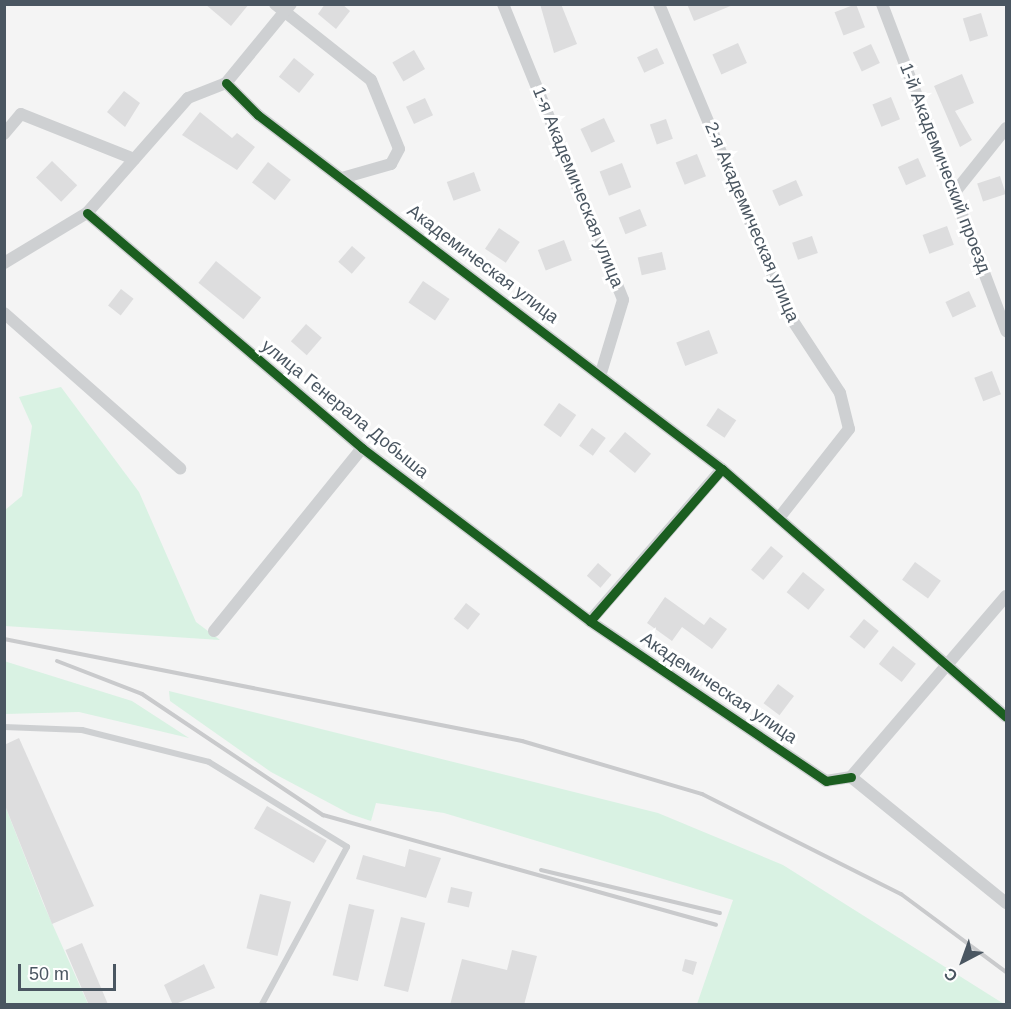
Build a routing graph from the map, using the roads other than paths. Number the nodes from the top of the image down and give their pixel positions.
1 (503, 4) edge
2 (659, 4) edge
3 (882, 4) edge
4 (284, 7) edge
5 (226, 83) junction
6 (1006, 128) edge
7 (4, 135) edge
8 (134, 159) junction
9 (342, 178) junction
10 (955, 192) junction
11 (87, 213) junction
12 (4, 263) edge
13 (4, 313) edge
14 (1006, 331) edge
15 (601, 373) junction
16 (362, 448) junction
17 (180, 468) dead end
18 (722, 469) junction
19 (779, 518) junction
20 (1006, 596) edge
21 (590, 621) junction
22 (214, 631) dead end
23 (945, 665) junction
24 (1006, 717) edge
25 (4, 727) edge
26 (851, 777) junction
27 (1006, 903) edge
28 (262, 1005) edge

1 - 15 street, 1-я Академическая улица
2 - 19 street, 2-я Академическая улица
3 - 10 street, 1-й Академический проезд
4 - 5 street
4 - 9 street
5 - 8 street
5 - 9 street, Академическая улица
6 - 10 street
7 - 8 street
8 - 11 street
9 - 15 street, Академическая улица
10 - 14 street, 1-й Академический проезд
11 - 12 street
11 - 16 street, улица Генерала Добыша
13 - 17 street
15 - 18 street, Академическая улица
16 - 21 street, улица Генерала Добыша
16 - 22 street, улица Генерала Добыша
18 - 19 street, Академическая улица
18 - 21 street
19 - 23 street, Академическая улица
20 - 23 street
21 - 26 street, Академическая улица
23 - 24 street, Академическая улица
23 - 26 street
25 - 28 lane
26 - 27 street

